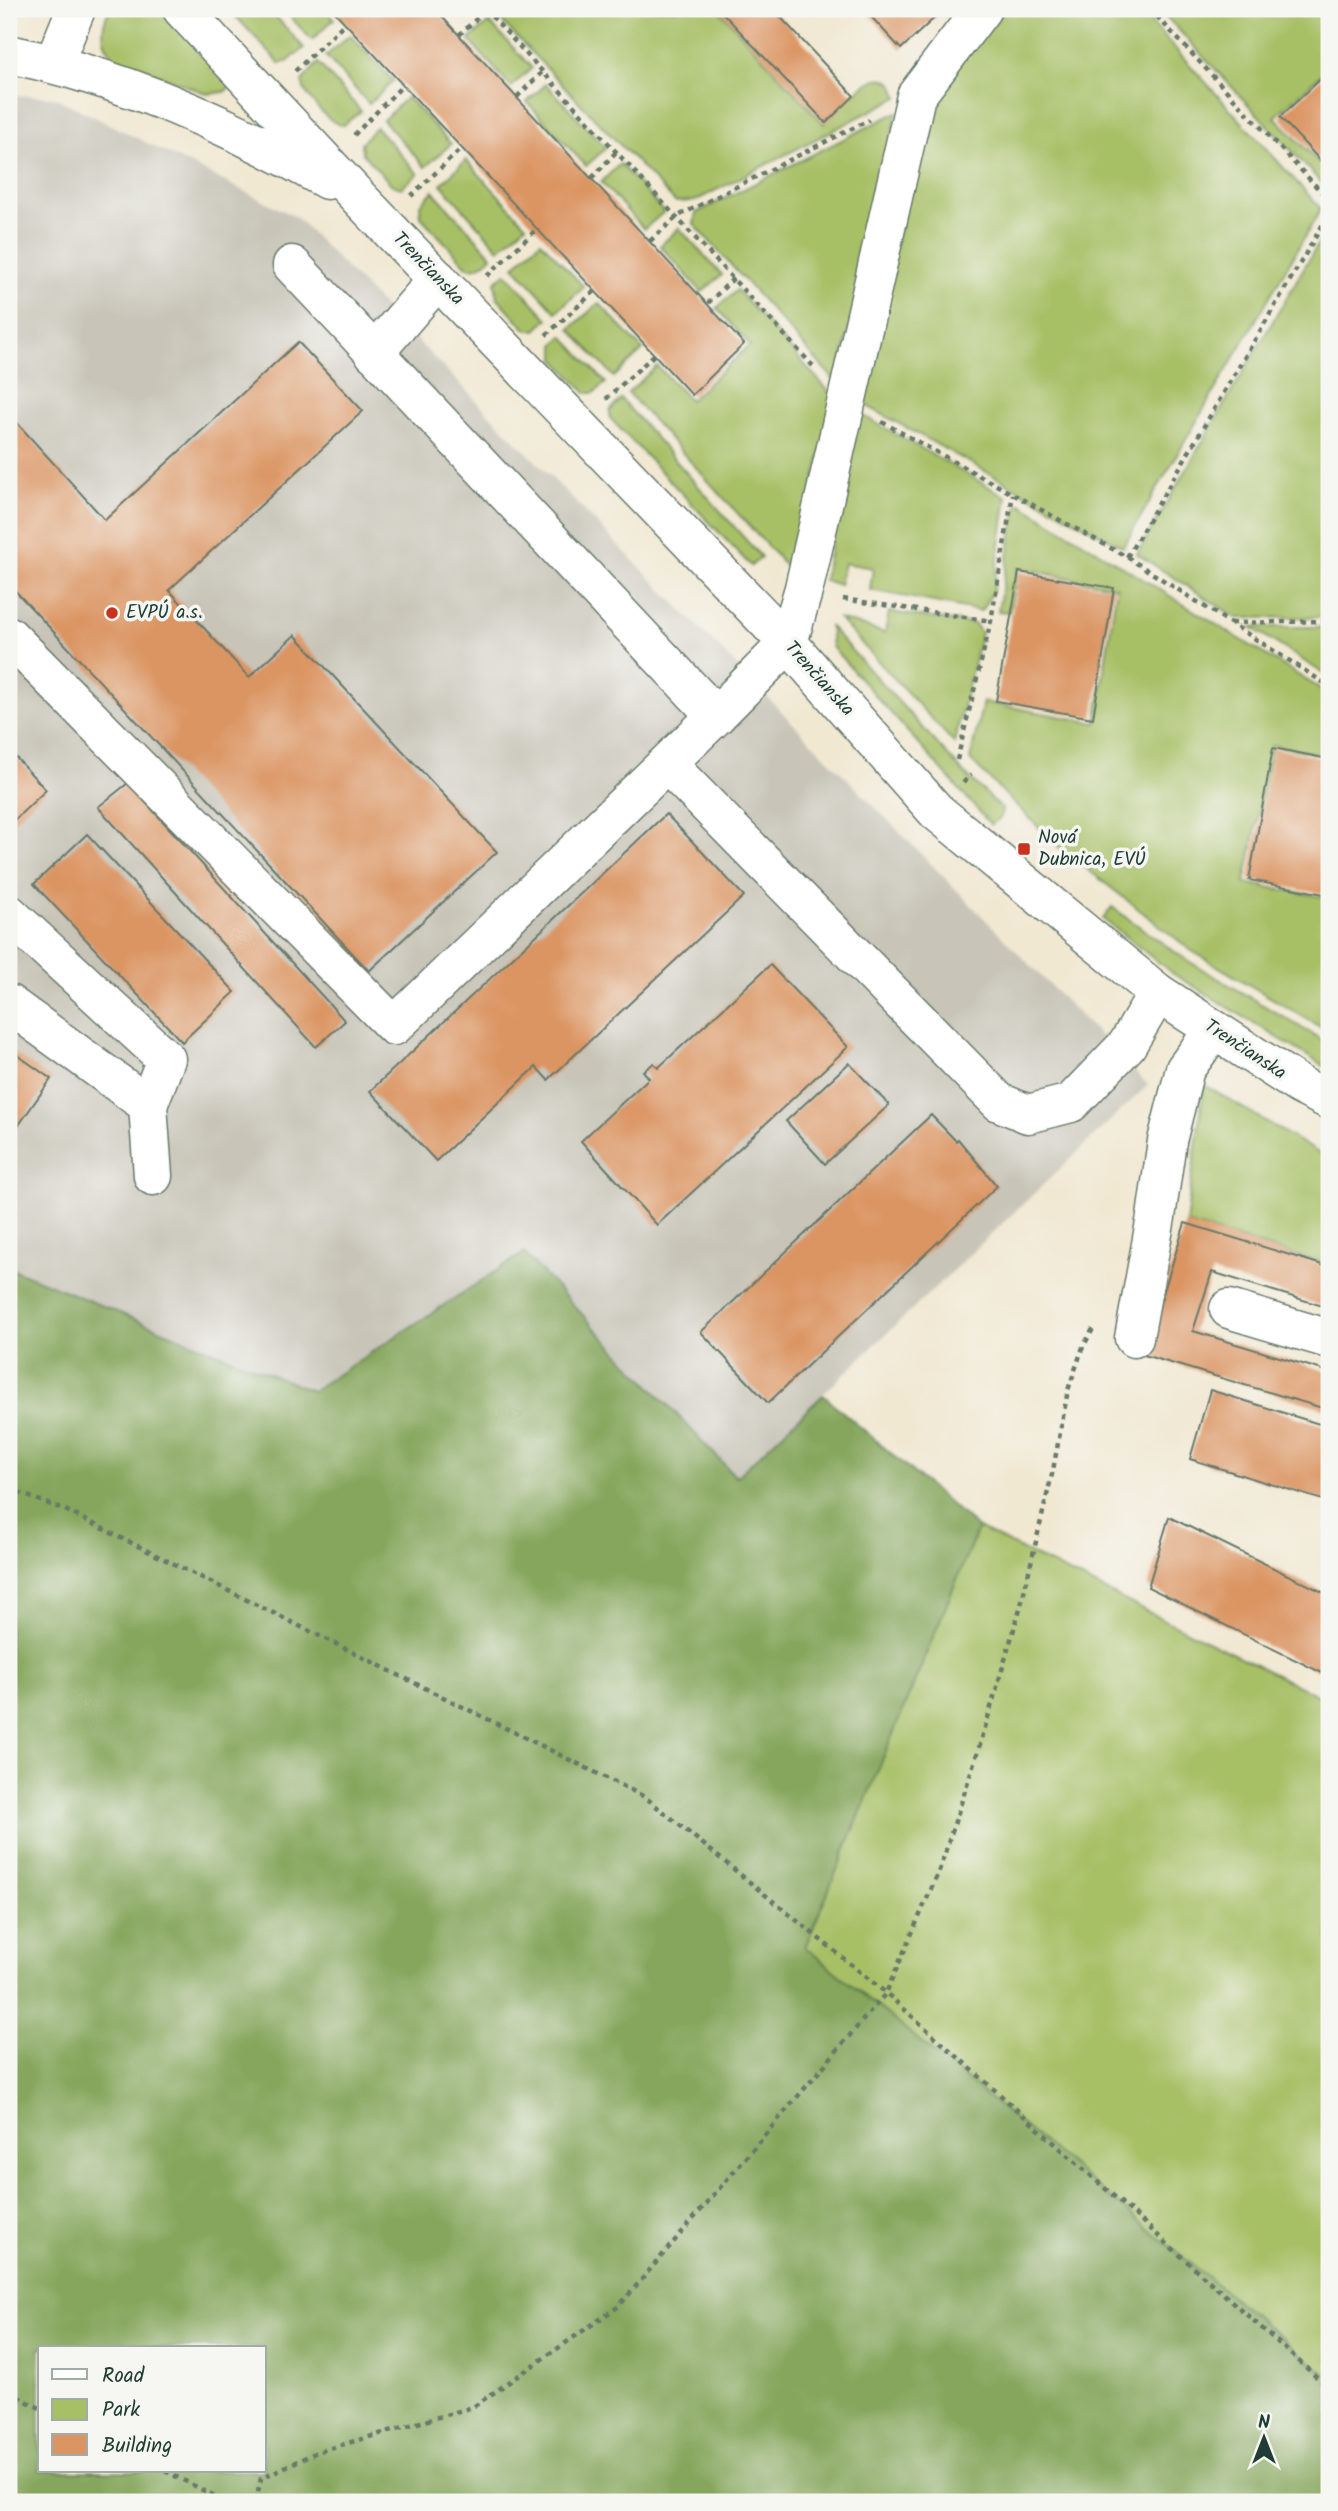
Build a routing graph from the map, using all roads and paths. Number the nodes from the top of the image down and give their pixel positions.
1 (76, 9) edge
2 (182, 9) edge
3 (982, 9) edge
4 (1150, 9) edge
5 (486, 10) edge
6 (345, 23) dead end
7 (459, 35) dead end
8 (9, 54) edge
9 (54, 64) junction
10 (543, 71) dead end
11 (403, 85) dead end
12 (916, 96) junction
13 (517, 97) dead end
14 (267, 99) junction
15 (462, 148) dead end
16 (617, 151) dead end
17 (326, 163) junction
18 (592, 178) dead end
19 (1329, 200) edge
20 (371, 210) junction
21 (1329, 214) edge
22 (537, 229) dead end
23 (650, 241) dead end
24 (292, 265) dead end
25 (734, 278) dead end
26 (448, 290) junction
27 (595, 291) dead end
28 (708, 303) dead end
29 (374, 353) junction
30 (654, 355) dead end
31 (516, 361) junction
32 (578, 425) junction
33 (1013, 494) dead end
34 (1127, 556) dead end
35 (837, 598) dead end
36 (991, 621) junction
37 (1329, 621) edge
38 (1230, 623) dead end
39 (9, 636) edge
40 (788, 643) junction
41 (716, 716) junction
42 (957, 760) dead end
43 (667, 764) junction
44 (9, 914) edge
45 (1158, 993) junction
46 (9, 1004) edge
47 (1214, 1030) junction
48 (1329, 1100) edge
49 (148, 1105) junction
50 (153, 1176) dead end
51 (1229, 1309) dead end
52 (1096, 1325) dead end
53 (1134, 1338) dead end
54 (1329, 1339) edge
55 (9, 1489) edge
56 (886, 1993) junction
57 (1329, 2388) edge
58 (9, 2392) edge
59 (38, 2407) edge
60 (167, 2472) edge
61 (227, 2502) edge
62 (257, 2502) edge

1 - 9 street
2 - 14 street, Trenčianska
3 - 12 street
4 - 19 path
5 - 7 path
6 - 14 path
8 - 9 street, Trenčianska
9 - 20 street, Trenčianska
10 - 13 path
11 - 17 path
12 - 23 path
12 - 40 street
14 - 17 street, Trenčianska
15 - 20 path
16 - 18 path
17 - 20 street, Trenčianska
20 - 26 street, Trenčianska
21 - 34 path
22 - 26 path
24 - 29 street
25 - 28 path
26 - 29 street
26 - 31 street, Trenčianska
27 - 31 path
29 - 41 street
30 - 32 path
31 - 32 street, Trenčianska
32 - 40 street, Trenčianska
33 - 36 path
35 - 36 path
36 - 42 path
37 - 38 path
39 - 43 street
40 - 41 street
40 - 45 street, Trenčianska
41 - 43 street
43 - 45 street
44 - 49 street
45 - 47 street, Trenčianska
46 - 49 street
47 - 48 street, Trenčianska
47 - 53 street
49 - 50 street
51 - 54 street
52 - 56 path
55 - 56 path
56 - 57 path
56 - 62 path
58 - 59 path
60 - 61 path

